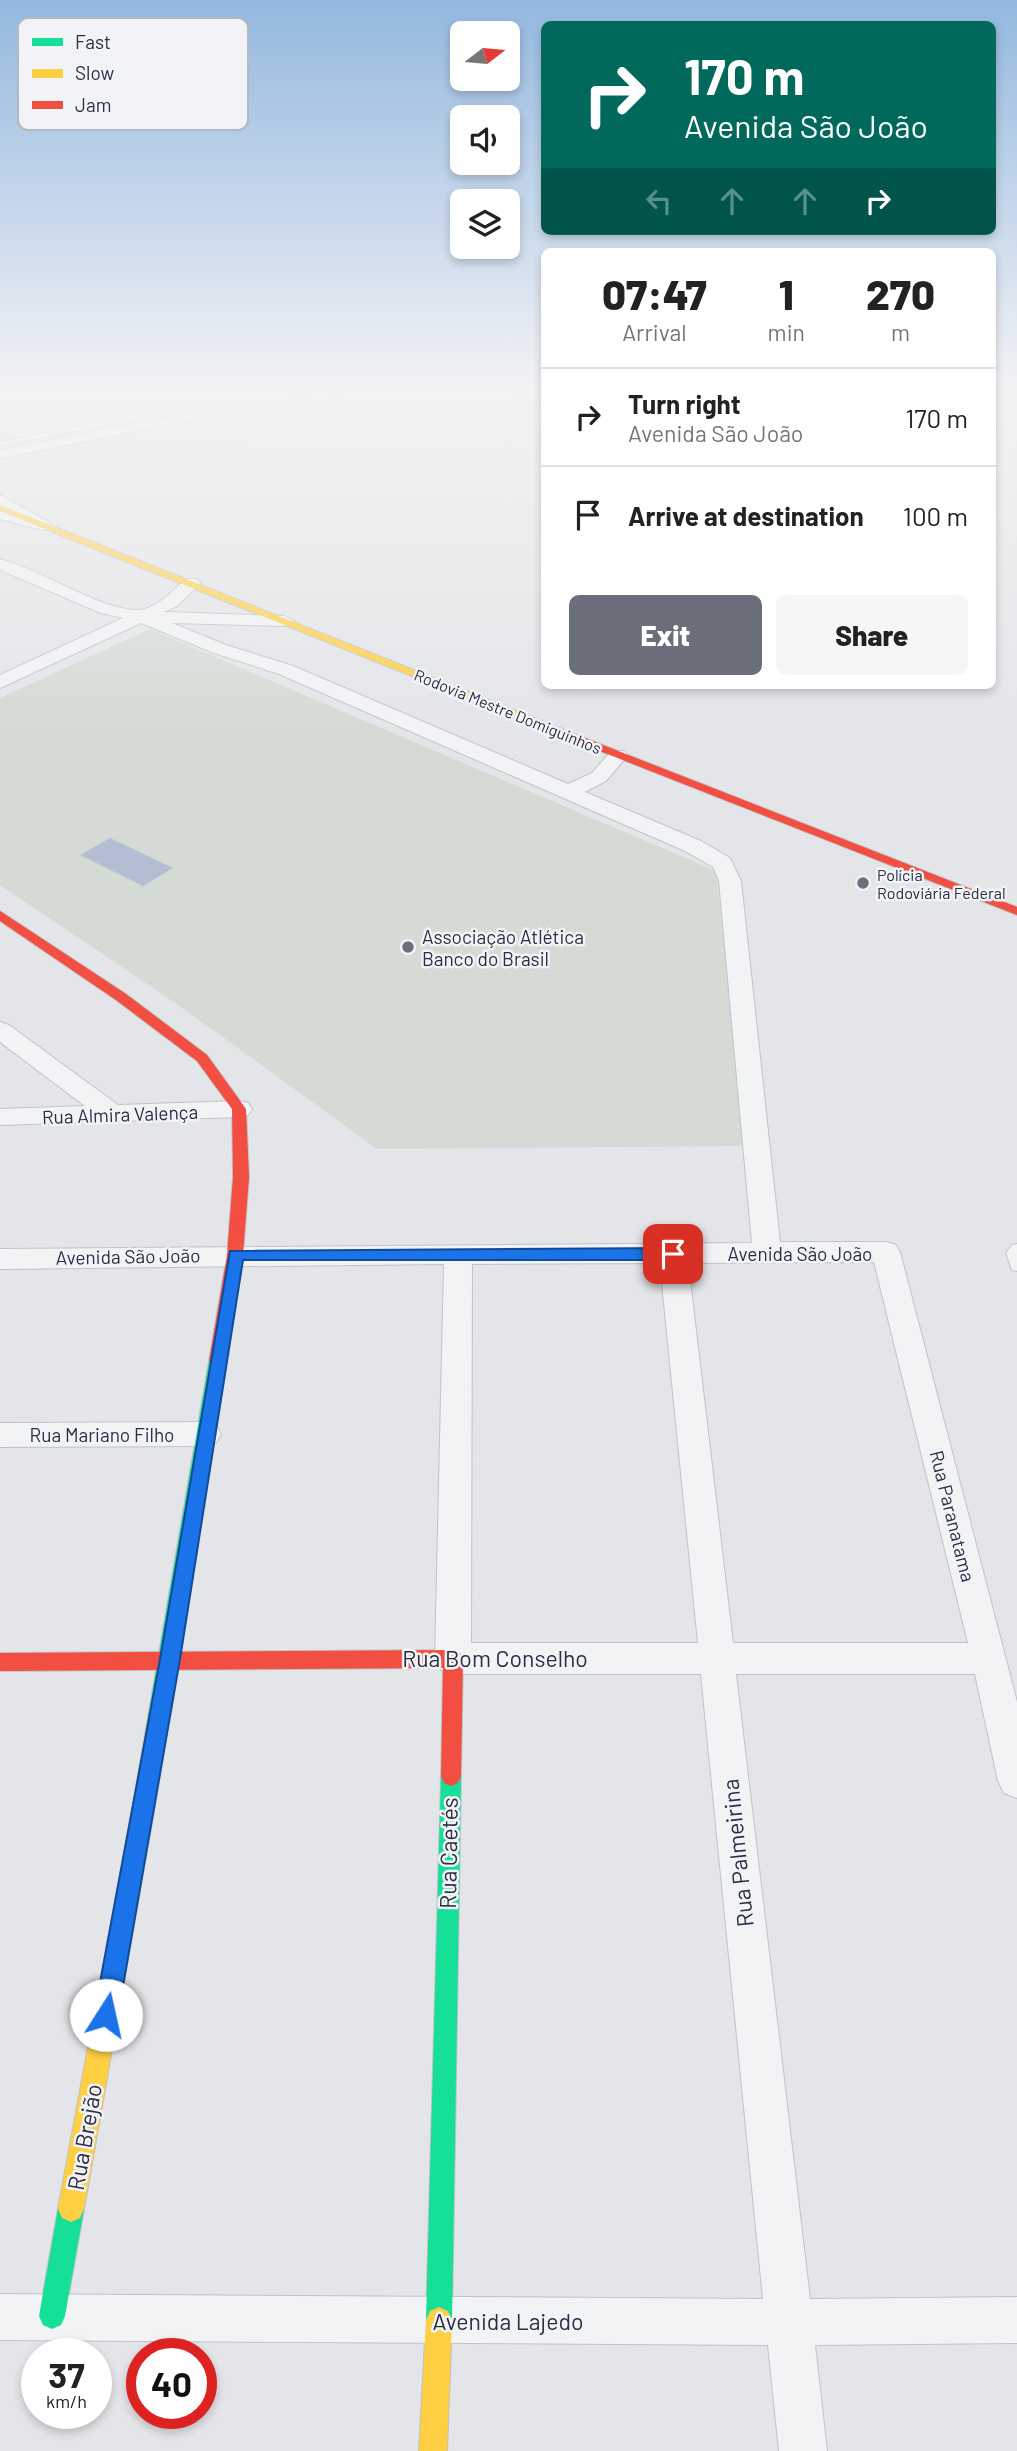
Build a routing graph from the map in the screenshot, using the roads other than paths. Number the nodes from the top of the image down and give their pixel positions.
1 (8, 504) edge
2 (0, 508) edge
3 (0, 514) edge
4 (43, 525) junction
5 (0, 564) edge
6 (191, 583) junction
7 (142, 617) junction
8 (285, 621) junction
9 (0, 682) edge
10 (618, 755) junction
11 (569, 792) junction
12 (1017, 911) edge
13 (0, 915) edge
14 (0, 1030) edge
15 (239, 1109) junction
16 (115, 1115) junction
17 (0, 1117) edge
18 (1017, 1249) edge
19 (886, 1252) joint
20 (768, 1253) junction
21 (673, 1254) junction
22 (235, 1255) junction
23 (458, 1256) junction
24 (0, 1259) edge
25 (1017, 1266) edge
26 (205, 1434) junction
27 (0, 1435) edge
28 (715, 1657) junction
29 (989, 1658) junction
30 (170, 1659) junction
31 (453, 1659) junction
32 (0, 1662) edge
33 (1017, 1780) edge
34 (0, 2316) edge
35 (52, 2316) junction
36 (439, 2320) junction
37 (1017, 2320) edge
38 (788, 2322) junction
39 (433, 2451) edge
40 (803, 2451) edge

1 - 4 street
2 - 4 street, Rodovia Mestre Domiguinhos
3 - 4 street
4 - 6 street, Rodovia Mestre Domiguinhos
5 - 7 street
6 - 7 street
6 - 8 street, Rodovia Mestre Domiguinhos
7 - 8 street
7 - 9 street
7 - 11 street
8 - 10 street, Rodovia Mestre Domiguinhos
10 - 11 street
10 - 12 street, Rodovia Mestre Domiguinhos
11 - 20 street
13 - 15 street
14 - 16 street
15 - 16 street, Rua Almira Valença
15 - 22 street, Rua Brejão
16 - 17 street, Rua Almira Valença
18 - 25 lane
19 - 20 street, Avenida São João
19 - 29 street, Rua Paranatama
20 - 21 street, Avenida São João
21 - 23 street, Avenida São João
21 - 28 street, Rua Palmeirina
22 - 23 street, Avenida São João
22 - 24 street, Avenida São João
22 - 26 street, Rua Brejão
23 - 31 street, Rua Caetés
26 - 27 street, Rua Mariano Filho
26 - 30 street, Rua Brejão
28 - 29 street, Rua Bom Conselho
28 - 31 street, Rua Bom Conselho
28 - 38 street, Rua Palmeirina
29 - 33 street, Rua Paranatama
30 - 31 street, Rua Bom Conselho
30 - 32 street, Rua Bom Conselho
30 - 35 street, Rua Brejão
31 - 36 street, Rua Caetés
34 - 35 street, Avenida Lajedo
35 - 36 street, Avenida Lajedo
36 - 38 street, Avenida Lajedo
36 - 39 street, Rua Caetés
37 - 38 street, Avenida Lajedo
38 - 40 street, Rua Palmeirina

